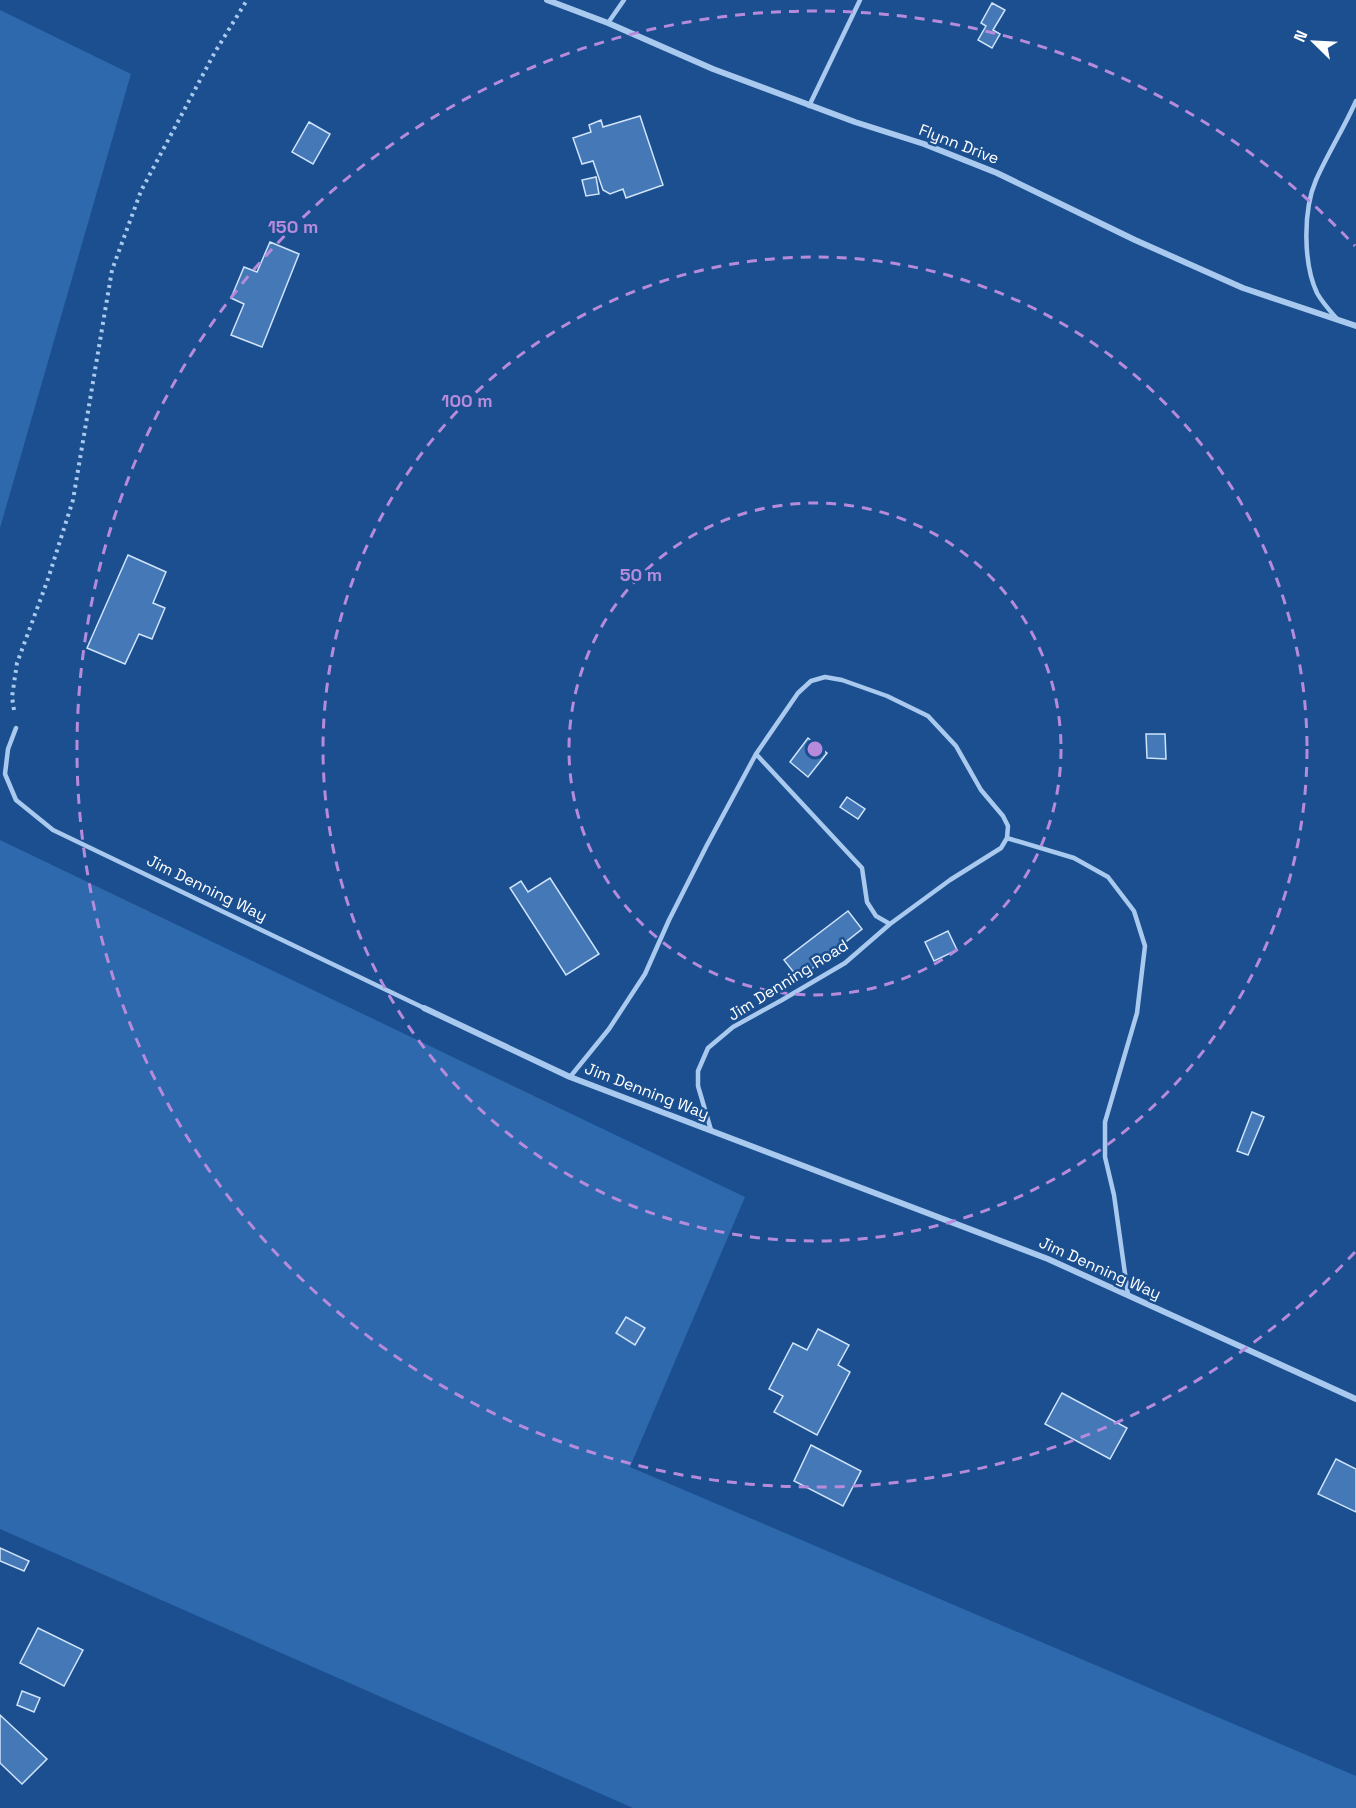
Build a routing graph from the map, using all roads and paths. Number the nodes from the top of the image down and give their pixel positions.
1 (247, 0) edge
2 (547, 0) edge
3 (624, 0) edge
4 (860, 0) edge
5 (608, 23) junction
6 (1356, 101) edge
7 (809, 106) junction
8 (1337, 319) junction
9 (1356, 326) edge
10 (16, 728) joint
11 (756, 754) junction
12 (1007, 838) junction
13 (890, 924) junction
14 (424, 1008) joint
15 (570, 1077) junction
16 (711, 1130) junction
17 (1128, 1295) junction
18 (1356, 1399) edge

1 - 10 path
2 - 5 street, Flynn Drive
3 - 5 lane
4 - 7 lane
5 - 7 street, Flynn Drive
6 - 8 lane
7 - 8 street, Flynn Drive
8 - 9 street, Flynn Drive
10 - 14 lane, Jim Denning Way
11 - 12 lane
11 - 13 lane
11 - 15 lane
12 - 13 lane, Jim Denning Road
12 - 17 lane
13 - 16 lane, Jim Denning Road
14 - 15 street, Jim Denning Way
15 - 16 street, Jim Denning Way
16 - 17 street, Jim Denning Way
17 - 18 street, Jim Denning Way

